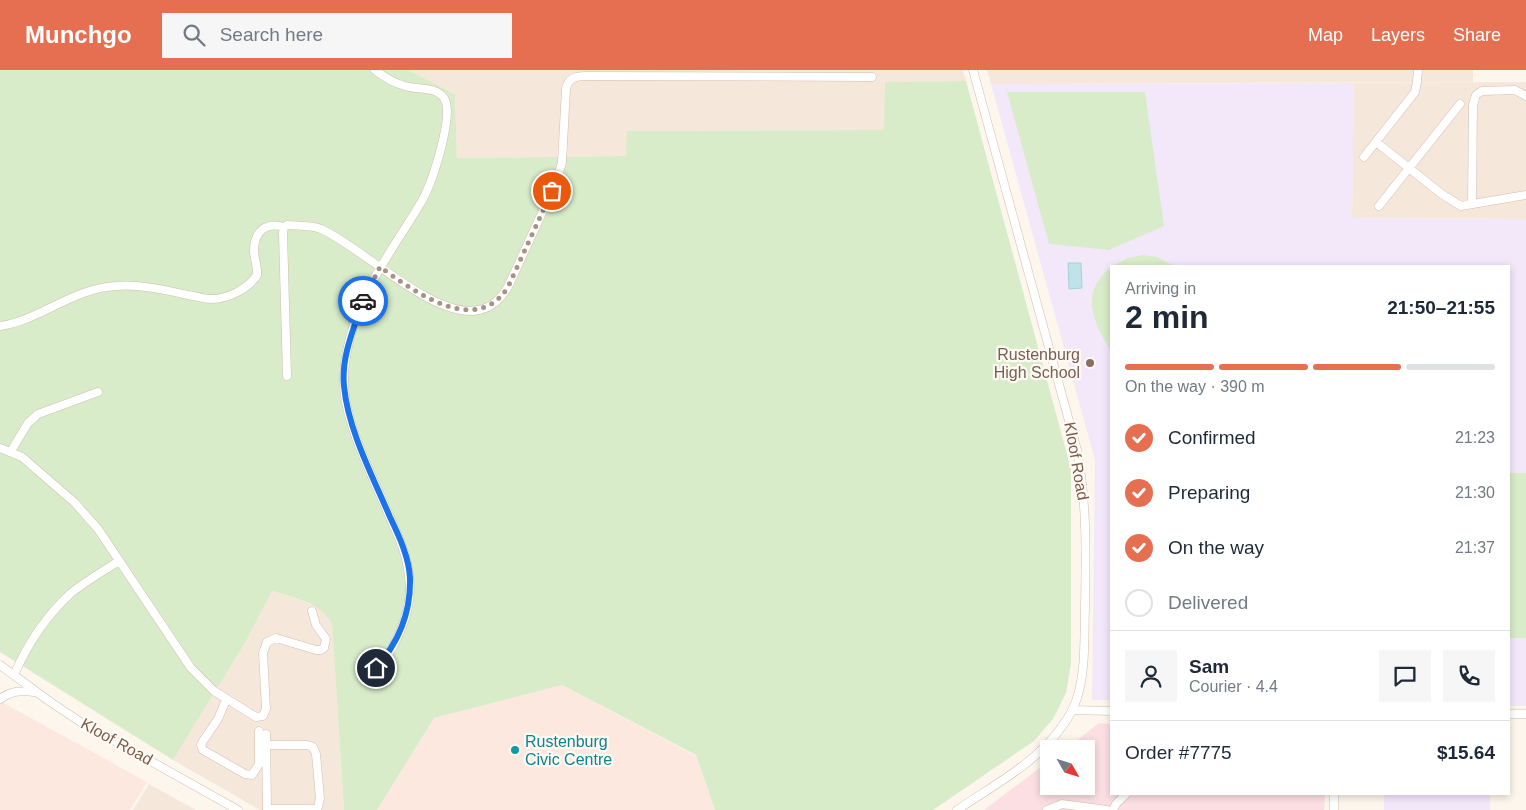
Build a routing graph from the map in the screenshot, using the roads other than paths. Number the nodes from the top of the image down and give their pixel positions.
1 (375, 70) edge
2 (973, 70) edge
3 (1418, 70) edge
4 (707, 74) edge
5 (872, 77) dead end
6 (1526, 96) edge
7 (1460, 104) dead end
8 (1376, 142) junction
9 (1364, 157) dead end
10 (1409, 168) junction
11 (1526, 195) edge
12 (1472, 204) junction
13 (1379, 206) dead end
14 (284, 227) junction
15 (380, 267) junction
16 (0, 326) edge
17 (287, 376) dead end
18 (98, 392) dead end
19 (0, 448) edge
20 (11, 451) junction
21 (120, 561) junction
22 (312, 611) dead end
23 (0, 666) edge
24 (14, 675) junction
25 (366, 680) dead end
26 (36, 692) junction
27 (0, 699) edge
28 (226, 700) junction
29 (1072, 710) junction
30 (1110, 711) edge
31 (1510, 714) edge
32 (1526, 714) edge
33 (266, 745) junction
34 (1125, 795) edge
35 (1334, 795) edge
36 (267, 809) edge
37 (238, 810) edge
38 (958, 810) edge
39 (1047, 810) edge
40 (1106, 810) edge
41 (1113, 810) edge
42 (1334, 810) edge

1 - 15 street
2 - 29 street, Kloof Road
3 - 8 street
4 - 5 street
4 - 15 street
6 - 12 street
7 - 10 street
8 - 9 street
8 - 10 street
10 - 12 street
10 - 13 street
11 - 12 street
14 - 15 street
14 - 16 street
14 - 17 street
15 - 25 street
18 - 20 street
19 - 20 street
20 - 21 street
21 - 24 street
21 - 28 street
22 - 28 street
23 - 24 street, Kloof Road
24 - 26 street, Kloof Road
26 - 27 street
26 - 37 street, Kloof Road
28 - 33 street
29 - 30 street
29 - 38 street, Kloof Road
31 - 32 street
33 - 36 street
33 - 36 street
34 - 41 street
35 - 42 street
39 - 40 street

